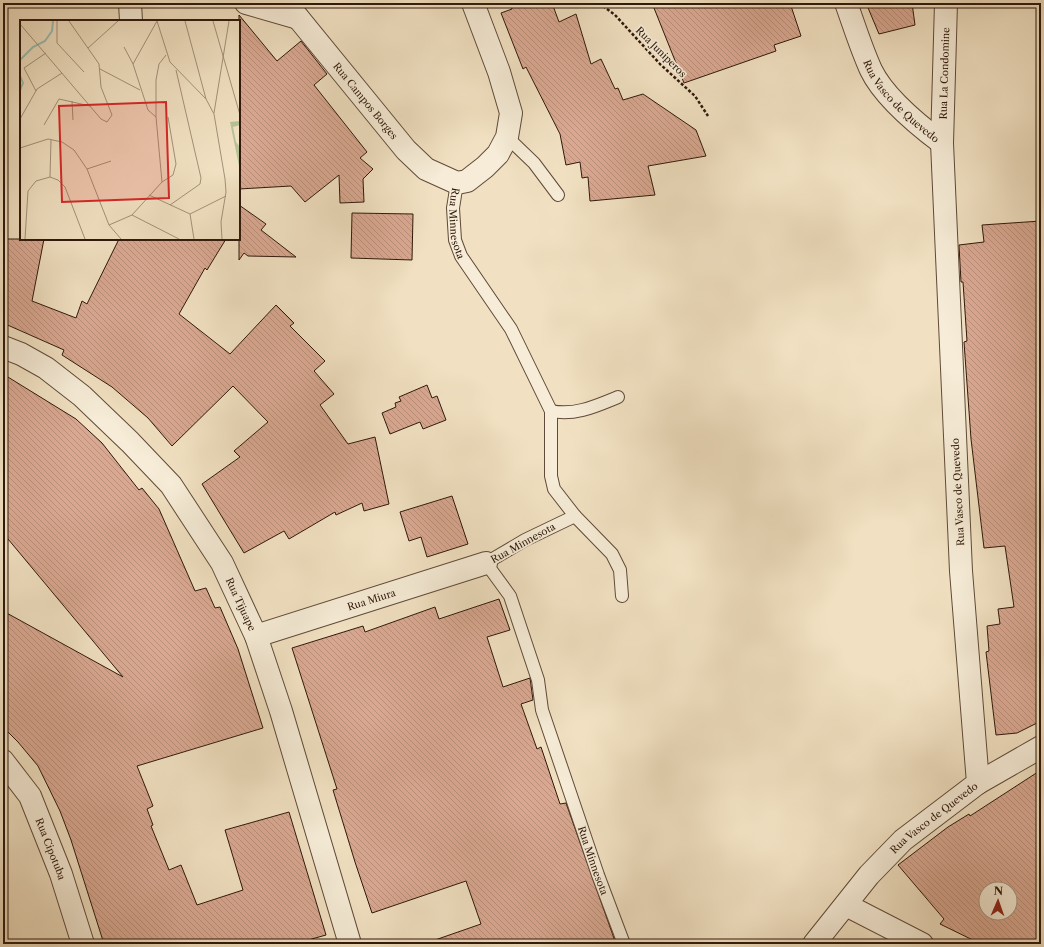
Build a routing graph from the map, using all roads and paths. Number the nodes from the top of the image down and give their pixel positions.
1 (130, 3) edge
2 (246, 3) edge
3 (473, 3) edge
4 (599, 3) edge
5 (846, 3) edge
6 (946, 3) edge
7 (292, 11) edge
8 (130, 20) edge
9 (708, 116) dead end
10 (507, 137) junction
11 (942, 143) junction
12 (457, 183) junction
13 (558, 195) dead end
14 (3, 347) edge
15 (618, 397) dead end
16 (551, 411) junction
17 (575, 516) junction
18 (486, 563) junction
19 (622, 596) dead end
20 (256, 636) junction
21 (1041, 747) edge
22 (3, 761) edge
23 (978, 783) junction
24 (846, 904) junction
25 (83, 944) edge
26 (350, 944) edge
27 (624, 944) edge
28 (814, 944) edge
29 (922, 944) edge

1 - 8 street
2 - 7 street
3 - 10 street
4 - 9 path, Rua Juniperos
5 - 11 street, Rua Vasco de Quevedo
6 - 11 street, Rua La Condomine
7 - 12 street, Rua Campos Borges
10 - 12 street
10 - 13 lane
11 - 23 street, Rua Vasco de Quevedo
12 - 16 lane, Rua Minnesota
14 - 20 street, Rua Tijuape
15 - 16 lane
16 - 17 lane, Rua Minnesota
17 - 18 lane, Rua Minnesota
17 - 19 lane
18 - 20 street, Rua Miura
18 - 27 lane, Rua Minnesota
20 - 26 street, Rua Tijuape
21 - 23 street
22 - 25 street, Rua Cipotuba
23 - 24 street, Rua Vasco de Quevedo
24 - 28 street, Rua Vasco de Quevedo
24 - 29 street

